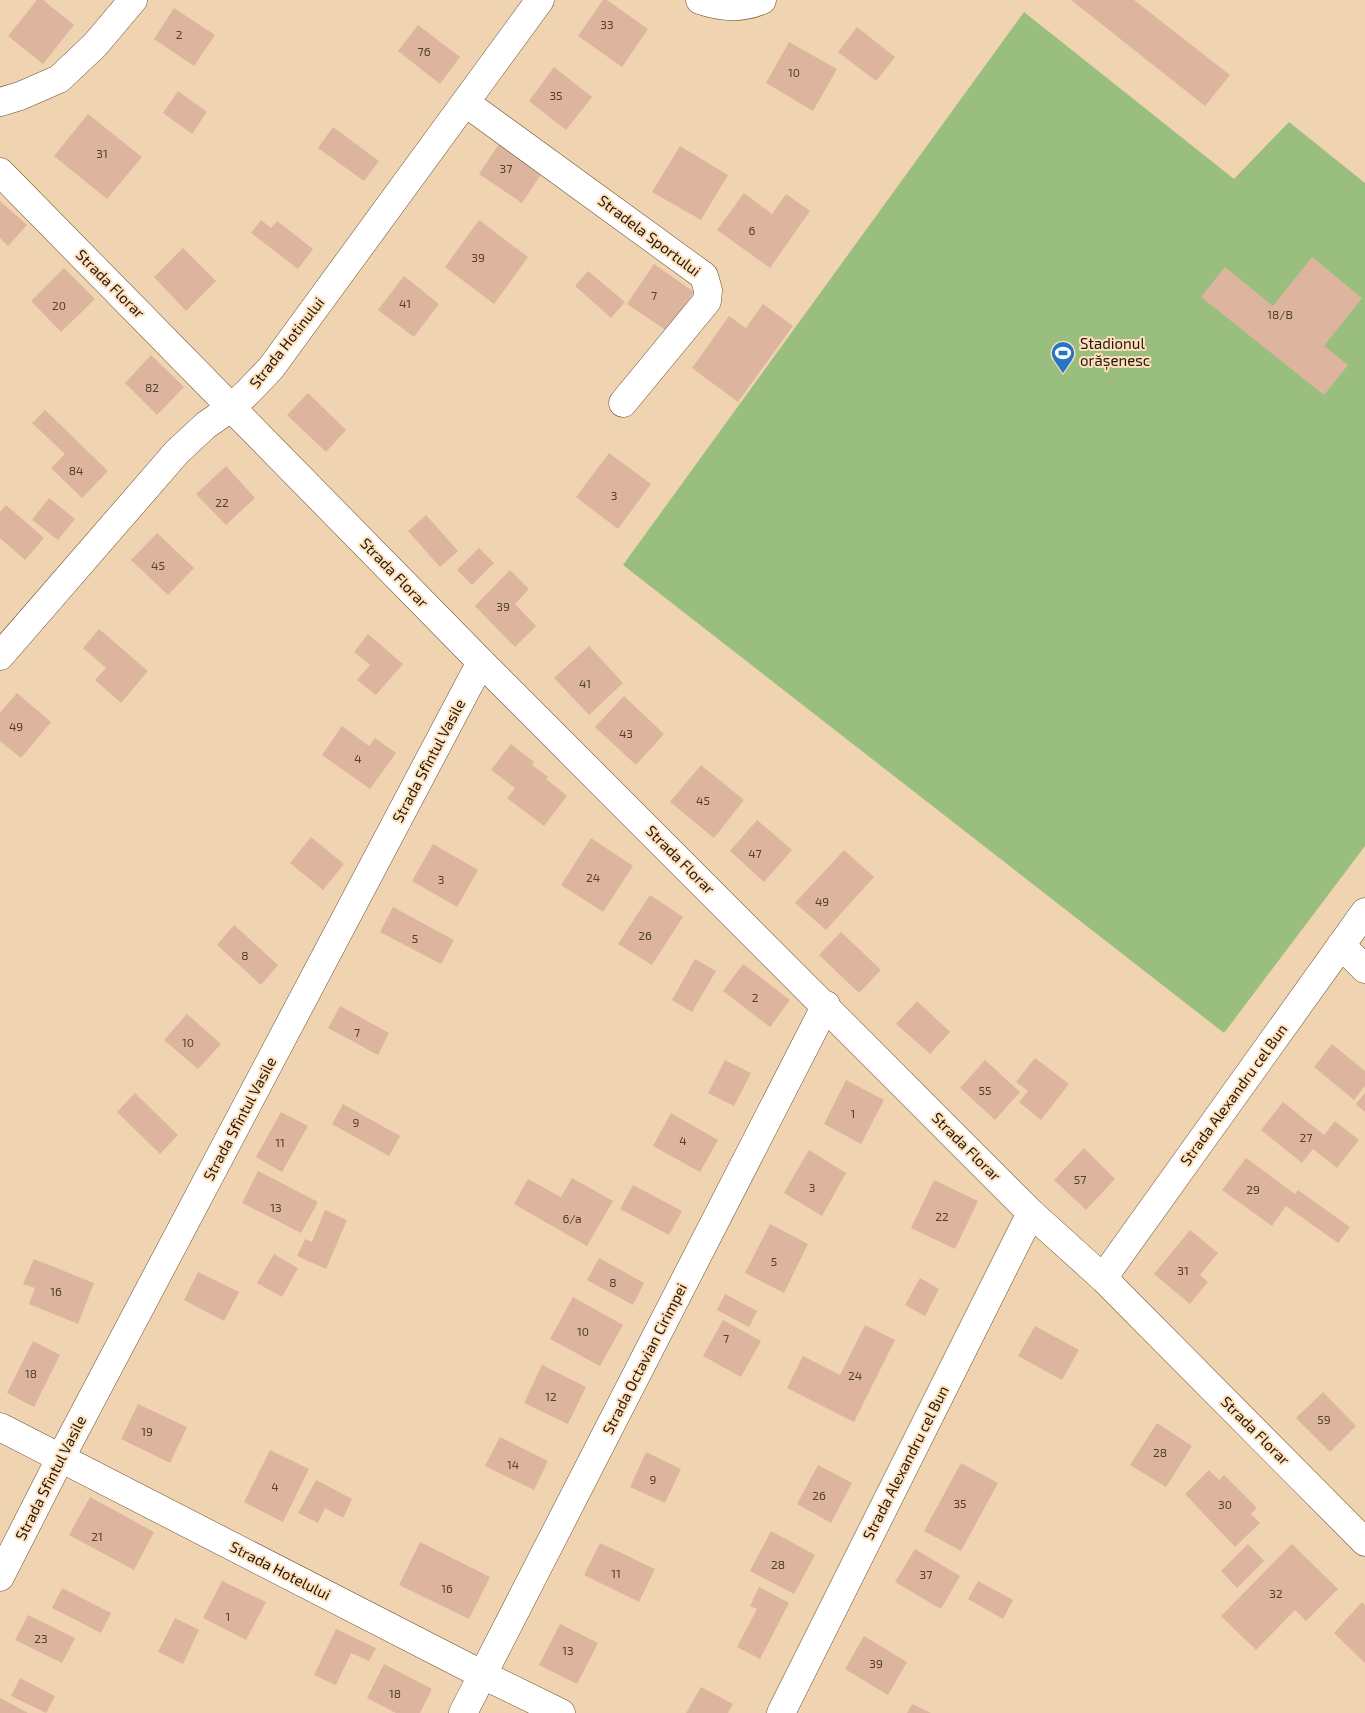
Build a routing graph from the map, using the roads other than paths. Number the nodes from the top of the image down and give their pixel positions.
1 (133, 0) edge
2 (540, 0) edge
3 (700, 0) edge
4 (762, 0) edge
5 (0, 102) edge
6 (466, 103) junction
7 (0, 172) edge
8 (623, 403) dead end
9 (232, 407) junction
10 (0, 656) edge
11 (481, 662) junction
12 (1365, 912) edge
13 (1341, 945) junction
14 (1365, 969) edge
15 (826, 1005) junction
16 (1031, 1212) junction
17 (1103, 1278) junction
18 (0, 1427) edge
19 (60, 1460) junction
20 (1365, 1542) edge
21 (0, 1577) edge
22 (483, 1675) junction
23 (463, 1713) edge
24 (561, 1713) edge
25 (781, 1713) edge

1 - 5 street
2 - 6 street, Strada Hotinului
3 - 4 street
6 - 8 street, Stradela Sportului
6 - 9 street, Strada Hotinului
7 - 9 street, Strada Florar
9 - 10 street, Strada Hotinului
9 - 11 street, Strada Florar
11 - 15 street, Strada Florar
11 - 19 street, Strada Sfîntul Vasile
12 - 13 street, Strada Alexandru cel Bun
13 - 14 street
13 - 17 street, Strada Alexandru cel Bun
15 - 16 street, Strada Florar
15 - 22 street, Strada Octavian Cirimpei
16 - 17 street, Strada Florar
16 - 25 street, Strada Alexandru cel Bun
17 - 20 street, Strada Florar
18 - 19 street, Strada Hotelului
19 - 21 street, Strada Sfîntul Vasile
19 - 22 street, Strada Hotelului
22 - 23 street, Strada Octavian Cirimpei
22 - 24 street, Strada Hotelului

